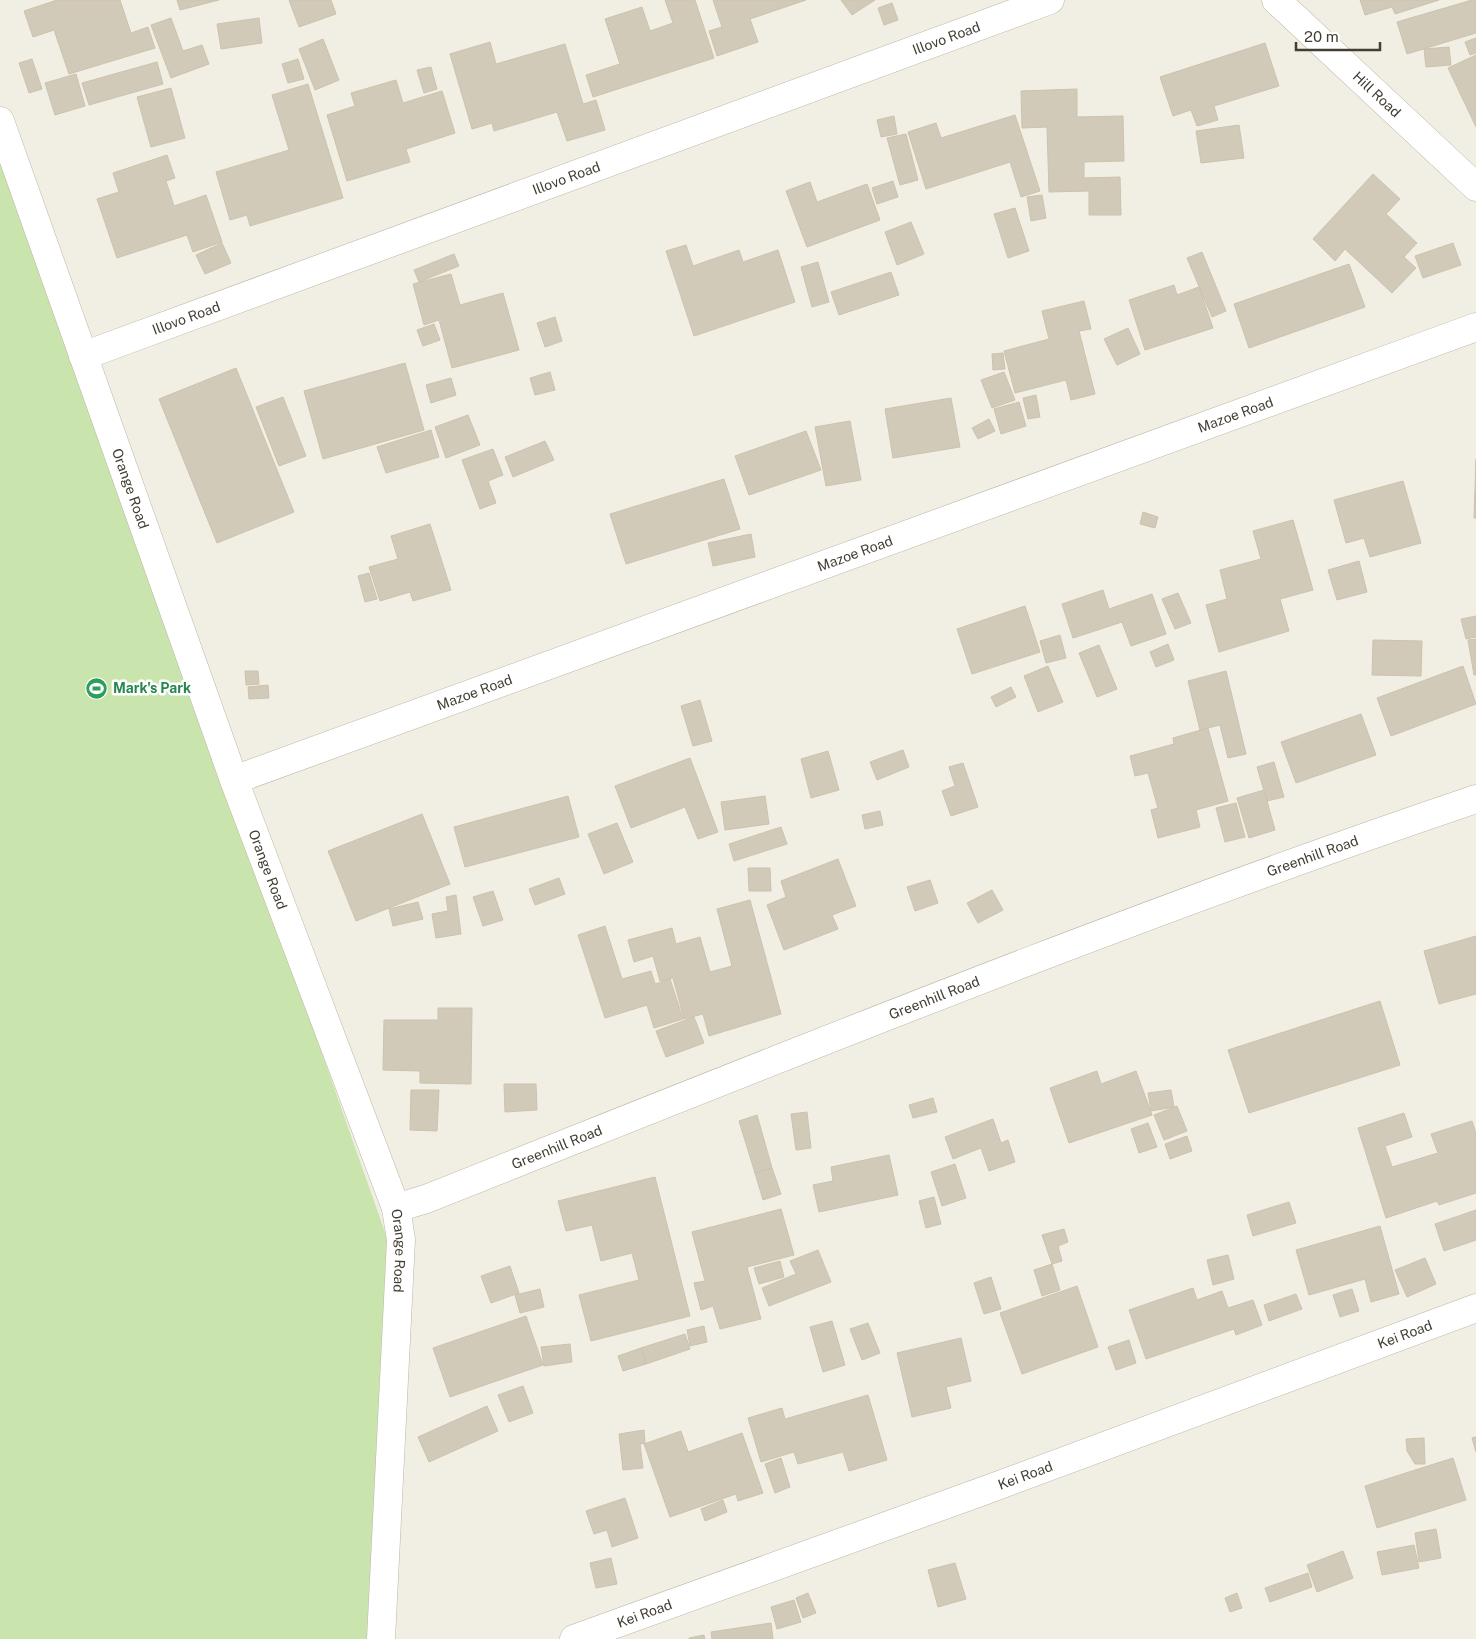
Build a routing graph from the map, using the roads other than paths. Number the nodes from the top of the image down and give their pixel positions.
1 (1050, 0) edge
2 (1276, 0) edge
3 (0, 122) edge
4 (1476, 187) edge
5 (1476, 327) edge
6 (83, 356) junction
7 (234, 780) junction
8 (1476, 799) edge
9 (396, 1208) junction
10 (1476, 1308) edge
11 (380, 1639) edge
12 (574, 1639) edge

1 - 6 street, Illovo Road
2 - 4 street, Hill Road
3 - 6 street, Orange Road
5 - 7 street, Mazoe Road
6 - 7 street, Orange Road
7 - 9 street, Orange Road
8 - 9 street, Greenhill Road
9 - 11 street, Orange Road
10 - 12 street, Kei Road

